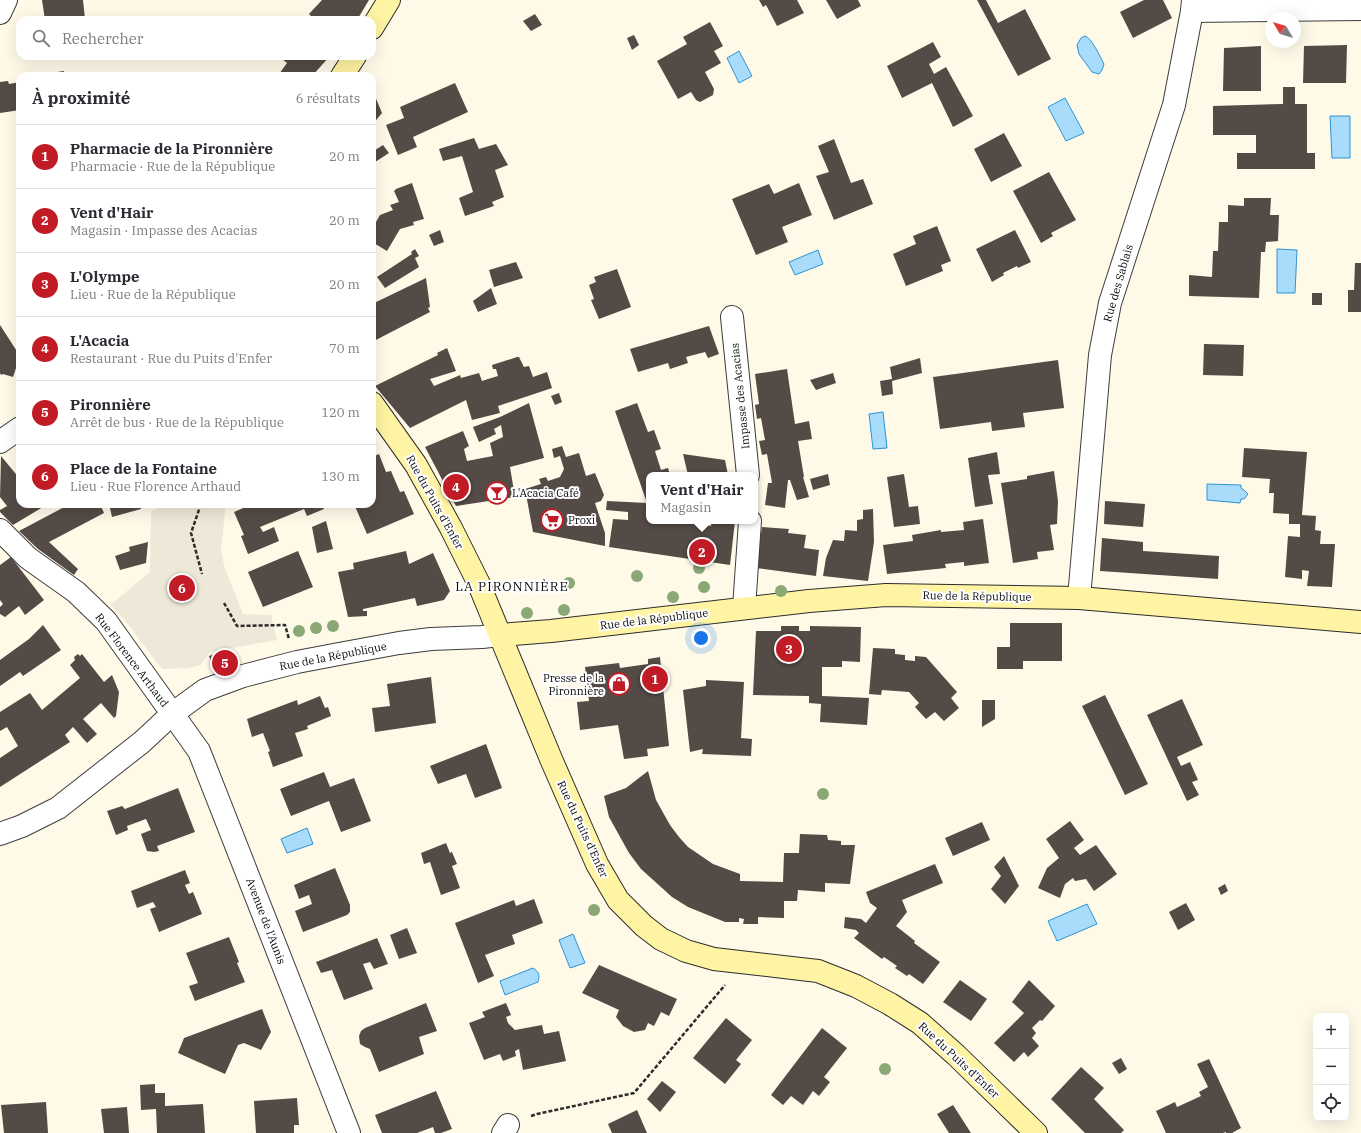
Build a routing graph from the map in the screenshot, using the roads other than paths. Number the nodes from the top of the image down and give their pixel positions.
1 (6, 0) edge
2 (389, 0) edge
3 (1193, 5) edge
4 (1361, 9) edge
5 (0, 13) edge
6 (376, 21) edge
7 (352, 60) edge
8 (345, 72) edge
9 (732, 318) dead end
10 (376, 409) edge
11 (16, 431) edge
12 (0, 442) edge
13 (748, 472) edge
14 (750, 524) edge
15 (0, 530) edge
16 (1079, 598) junction
17 (744, 608) junction
18 (1361, 622) edge
19 (500, 635) junction
20 (172, 714) junction
21 (0, 834) edge
22 (349, 1133) edge
23 (1036, 1133) edge

1 - 5 street
2 - 6 street
3 - 4 street
3 - 16 street, Rue des Sablais
7 - 8 street
9 - 13 street, Impasse des Acacias
10 - 19 street, Rue du Puits d'Enfer
11 - 12 street
14 - 17 street
15 - 20 street, Rue Florence Arthaud
16 - 17 street, Rue de la République
16 - 18 street, Rue de la République
17 - 19 street, Rue de la République
19 - 20 street, Rue de la République
19 - 23 street, Rue du Puits d'Enfer
20 - 21 street, Rue de la République
20 - 22 street, Avenue de l'Aunis

